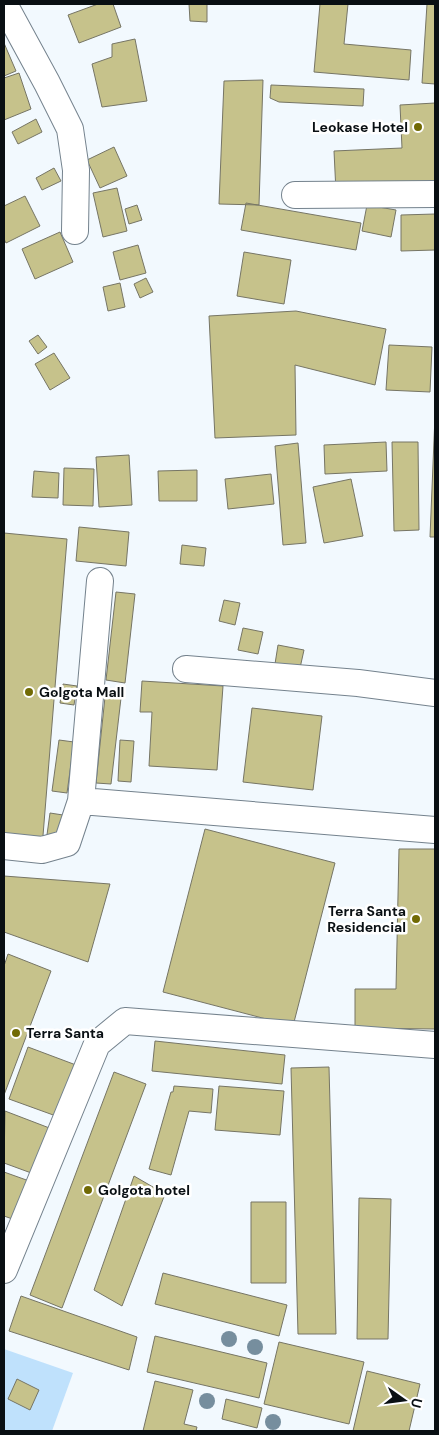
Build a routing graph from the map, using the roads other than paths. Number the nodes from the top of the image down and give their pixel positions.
1 (4, 4) edge
2 (435, 194) edge
3 (295, 196) dead end
4 (76, 231) dead end
5 (100, 581) dead end
6 (186, 669) dead end
7 (435, 693) edge
8 (81, 801) junction
9 (435, 830) edge
10 (4, 846) edge
11 (435, 1044) edge
12 (4, 1270) edge

1 - 4 street
2 - 3 street
5 - 8 street
6 - 7 street
8 - 9 street
8 - 10 street
11 - 12 street

